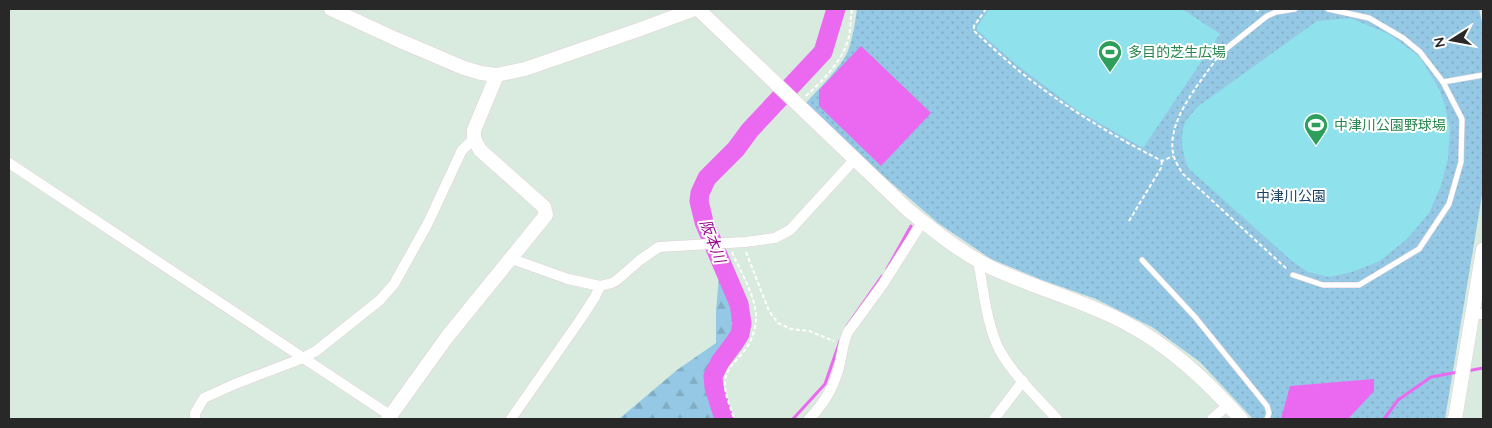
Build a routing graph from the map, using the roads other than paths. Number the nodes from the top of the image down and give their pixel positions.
1 (331, 9) edge
2 (697, 9) edge
3 (1295, 9) edge
4 (1328, 9) edge
5 (1222, 52) road end
6 (497, 75) junction
7 (1483, 75) edge
8 (1442, 82) junction
9 (474, 139) junction
10 (855, 159) junction
11 (9, 163) edge
12 (923, 222) junction
13 (1483, 250) edge
14 (512, 259) junction
15 (978, 260) junction
16 (1142, 260) dead end
17 (1293, 275) road end
18 (600, 286) junction
19 (1478, 314) edge
20 (303, 358) junction
21 (1023, 382) junction
22 (1228, 405) junction
23 (390, 418) edge
24 (196, 419) edge
25 (511, 419) edge
26 (810, 419) edge
27 (994, 419) edge
28 (1057, 419) edge
29 (1212, 419) edge
30 (1241, 419) edge
31 (1267, 419) edge
32 (1455, 419) edge

1 - 6 street
2 - 6 street
2 - 10 street
3 - 5 lane
4 - 8 lane
6 - 9 street
7 - 8 lane
8 - 17 lane
9 - 14 street
9 - 20 street
10 - 12 street
10 - 18 street
11 - 20 street
12 - 15 street
12 - 26 street
13 - 19 street
14 - 18 street
14 - 23 street
15 - 21 street
15 - 22 street
16 - 31 lane
18 - 25 street
19 - 32 street
20 - 23 street
20 - 24 street
21 - 27 street
21 - 28 street
22 - 29 street
22 - 30 street

